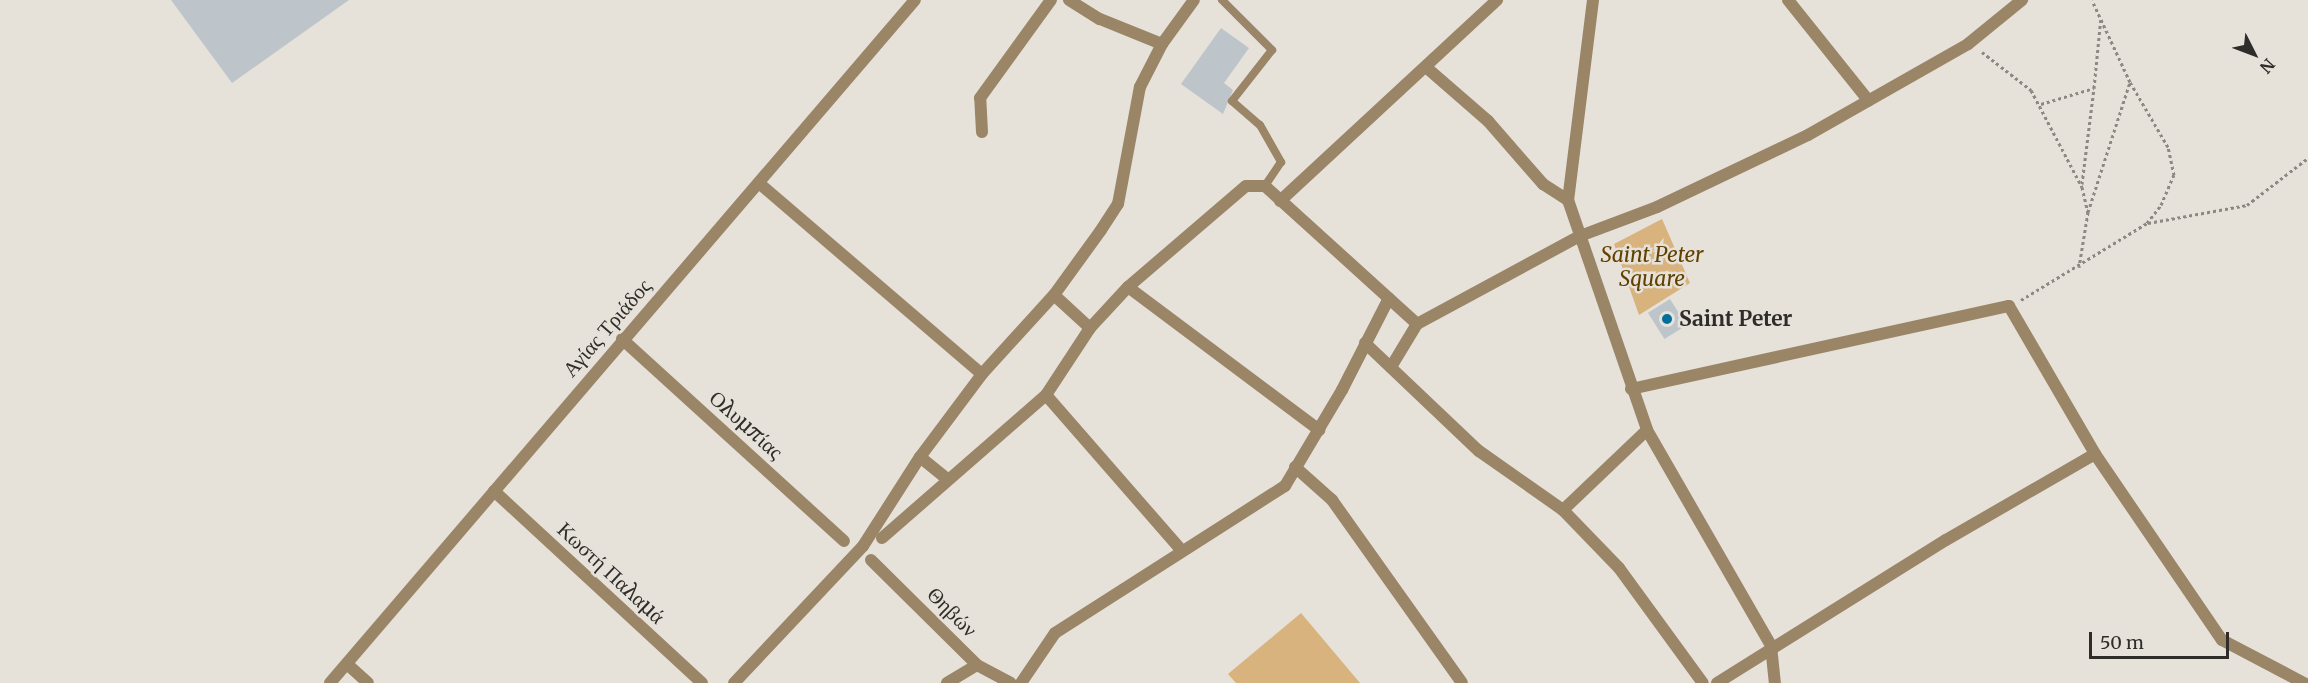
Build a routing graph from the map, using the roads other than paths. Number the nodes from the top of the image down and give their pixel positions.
1 (915, 0) edge
2 (1051, 0) edge
3 (1069, 0) edge
4 (1195, 0) edge
5 (1222, 0) edge
6 (1497, 0) edge
7 (1593, 0) edge
8 (1788, 0) edge
9 (2022, 0) edge
10 (1162, 44) junction
11 (1427, 68) junction
12 (1869, 101) junction
13 (982, 132) dead end
14 (760, 184) junction
15 (1266, 186) junction
16 (1568, 200) junction
17 (1280, 201) junction
18 (1580, 236) junction
19 (1128, 287) junction
20 (1054, 295) junction
21 (1389, 298) junction
22 (1417, 324) junction
23 (1090, 328) junction
24 (622, 339) junction
25 (1365, 343) junction
26 (1391, 367) junction
27 (982, 374) junction
28 (1631, 389) junction
29 (1046, 395) junction
30 (1319, 430) junction
31 (1647, 430) junction
32 (2095, 454) junction
33 (920, 456) junction
34 (1295, 467) junction
35 (946, 478) junction
36 (494, 491) junction
37 (1563, 510) junction
38 (882, 538) dead end
39 (844, 541) dead end
40 (1181, 550) junction
41 (871, 560) dead end
42 (1772, 646) junction
43 (347, 664) junction
44 (977, 665) junction
45 (330, 683) edge
46 (368, 683) edge
47 (702, 683) edge
48 (734, 683) edge
49 (947, 683) edge
50 (1011, 683) edge
51 (1021, 683) edge
52 (1462, 683) edge
53 (1703, 683) edge
54 (1717, 683) edge
55 (1775, 683) edge
56 (2304, 683) edge

1 - 14 street, Αγίας Τριάδος
2 - 13 street
3 - 10 street
4 - 10 street
5 - 15 lane
6 - 11 street
7 - 16 street
8 - 12 street
9 - 12 street
10 - 20 street
11 - 16 street
11 - 17 street
12 - 18 street
14 - 24 street, Αγίας Τριάδος
14 - 27 street
15 - 17 street
15 - 19 street
16 - 18 street
17 - 21 street
18 - 22 street
18 - 28 street
19 - 23 street
19 - 30 street
20 - 23 street
20 - 27 street
21 - 22 street
21 - 25 street
22 - 26 street
23 - 29 street
24 - 36 street, Αγίας Τριάδος
24 - 39 street, Ολυμπίας
25 - 26 street
25 - 30 street
26 - 37 street
27 - 33 street
28 - 31 street
28 - 32 street
29 - 35 street
29 - 40 street
30 - 34 street
31 - 37 street
31 - 42 street
32 - 42 street
32 - 56 street
33 - 35 street
33 - 48 street
34 - 40 street
34 - 52 street
35 - 38 street
36 - 43 street, Αγίας Τριάδος
36 - 47 street, Κωστή Παλαμά
37 - 53 street
40 - 51 street
41 - 44 street, Θηβών
42 - 54 street
42 - 55 street
43 - 45 street, Αγίας Τριάδος
43 - 46 street
44 - 49 street
44 - 50 street, Θηβών

